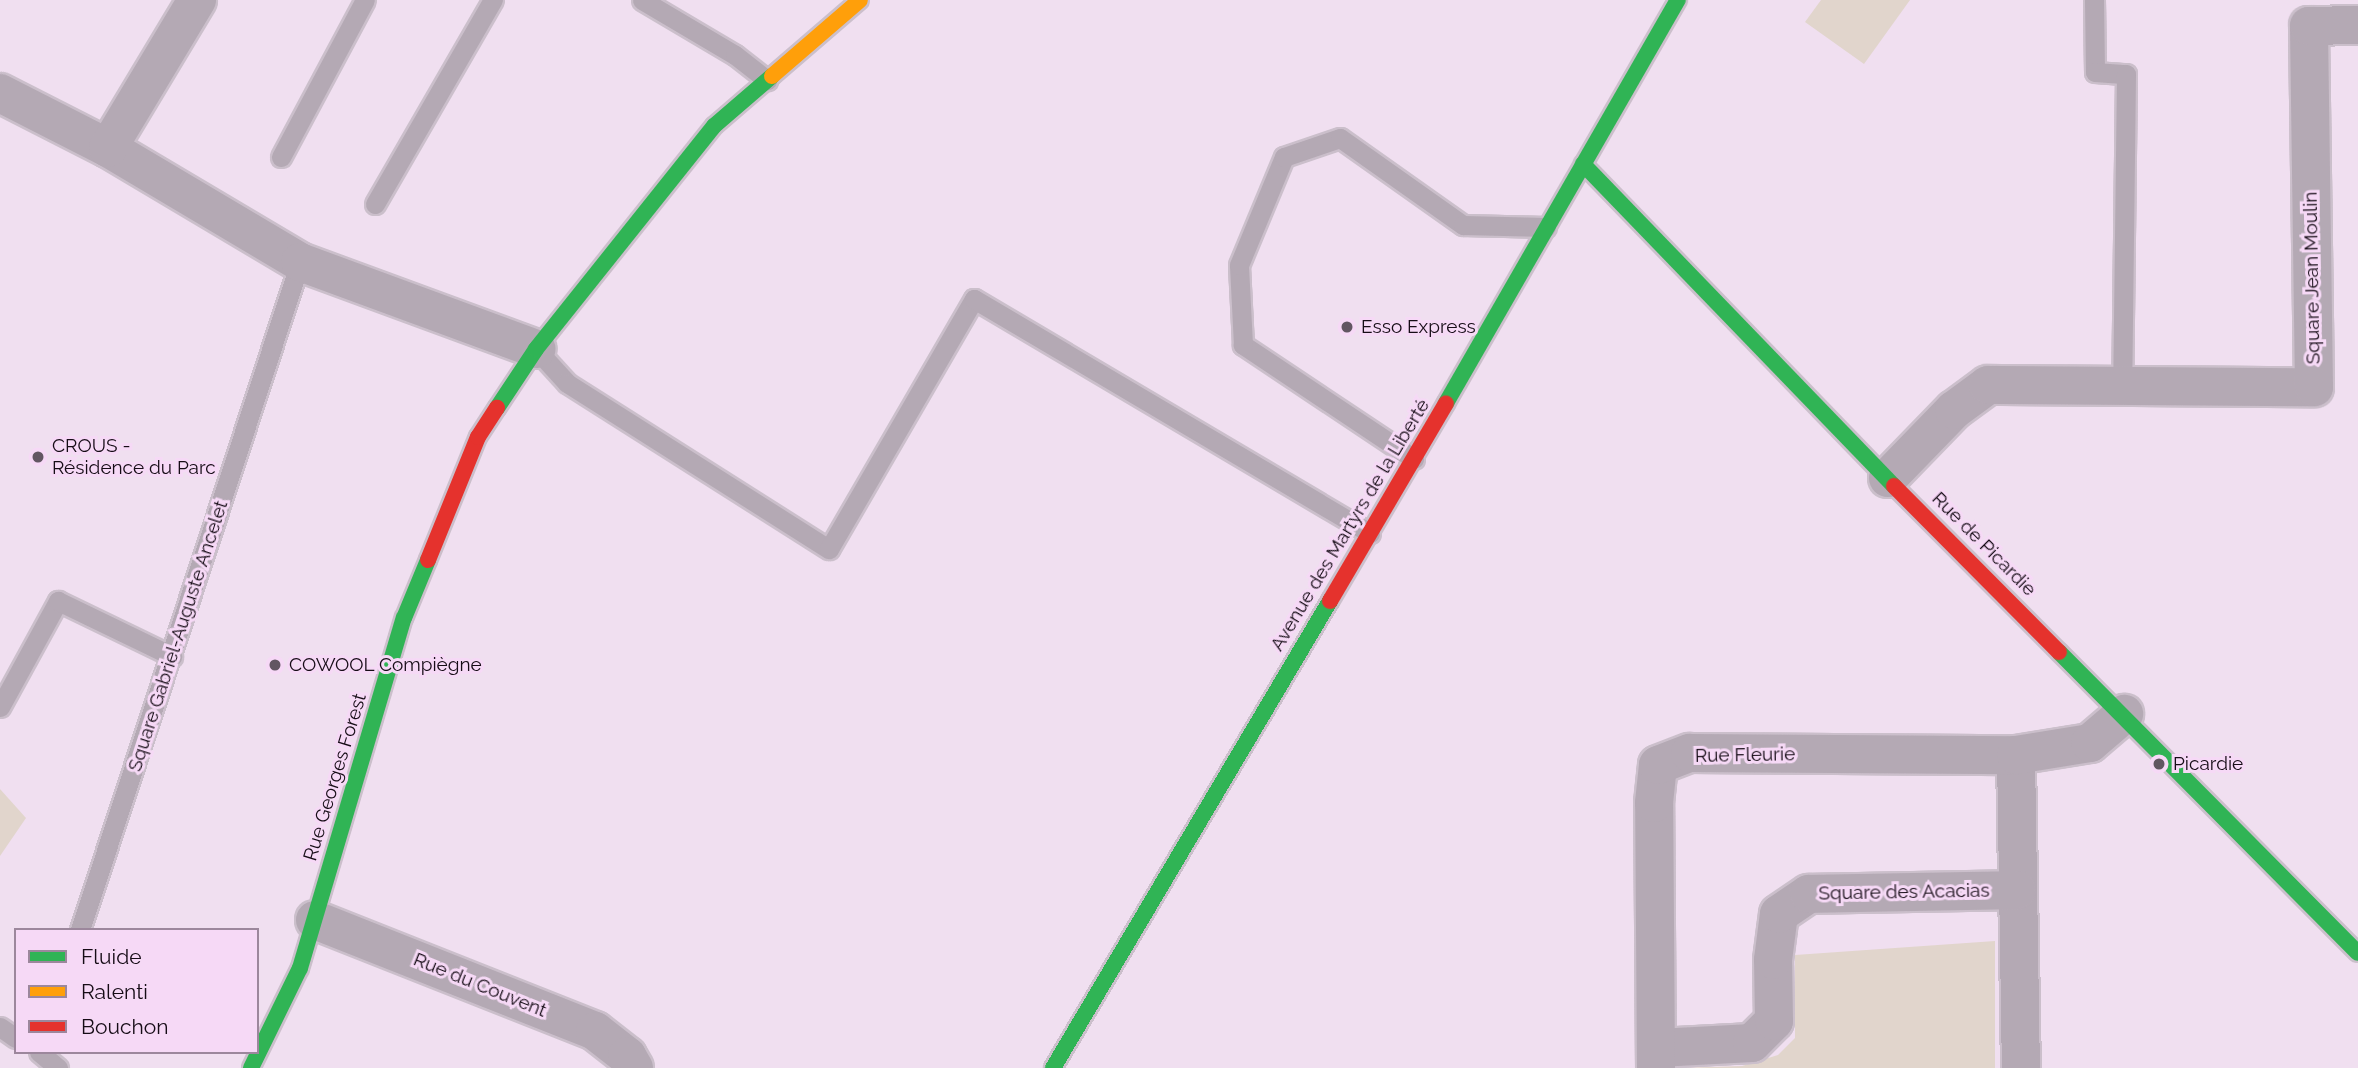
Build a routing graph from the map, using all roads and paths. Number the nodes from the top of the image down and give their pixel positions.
1 (197, 0) edge
2 (365, 0) edge
3 (493, 0) edge
4 (642, 0) edge
5 (860, 0) edge
6 (1678, 0) edge
7 (2094, 0) edge
8 (2358, 25) edge
9 (767, 80) junction
10 (0, 93) edge
11 (108, 148) junction
12 (281, 157) dead end
13 (1583, 164) junction
14 (375, 204) dead end
15 (1546, 227) junction
16 (300, 262) junction
17 (536, 349) junction
18 (2122, 386) junction
19 (1414, 459) junction
20 (1888, 478) junction
21 (1370, 533) junction
22 (172, 656) junction
23 (0, 706) edge
24 (2124, 714) junction
25 (2016, 755) junction
26 (2017, 890) junction
27 (315, 919) junction
28 (81, 928) edge
29 (2358, 953) edge
30 (259, 1052) edge
31 (39, 1054) edge
32 (1657, 1058) edge
33 (58, 1068) edge
34 (634, 1068) edge
35 (1053, 1068) edge
36 (2021, 1068) edge

1 - 11 street
2 - 12 lane
3 - 14 lane
4 - 9 lane
5 - 9 street, Rue Georges Forest
6 - 13 street, Avenue des Martyrs de la Liberté
7 - 18 lane
8 - 18 street, Square Jean Moulin
9 - 17 street, Rue Georges Forest
10 - 11 street
11 - 16 street
13 - 15 street, Avenue des Martyrs de la Liberté
13 - 20 street, Rue de Picardie
15 - 19 street, Avenue des Martyrs de la Liberté
15 - 19 lane
16 - 17 street
16 - 22 lane, Square Gabriel-Auguste Ancelet
17 - 21 lane
17 - 27 street, Rue Georges Forest
18 - 20 street, Square Jean Moulin
19 - 21 street, Avenue des Martyrs de la Liberté
20 - 24 street, Rue de Picardie
21 - 35 street, Avenue des Martyrs de la Liberté
22 - 23 lane
22 - 28 lane, Square Gabriel-Auguste Ancelet
24 - 25 street, Rue Fleurie
24 - 29 street, Rue de Picardie
25 - 26 street, Square des Acacias
25 - 32 street, Rue Fleurie
26 - 32 street, Square des Acacias
26 - 36 street, Square des Acacias
27 - 30 street, Rue Georges Forest
27 - 34 street, Rue du Couvent
31 - 33 lane

